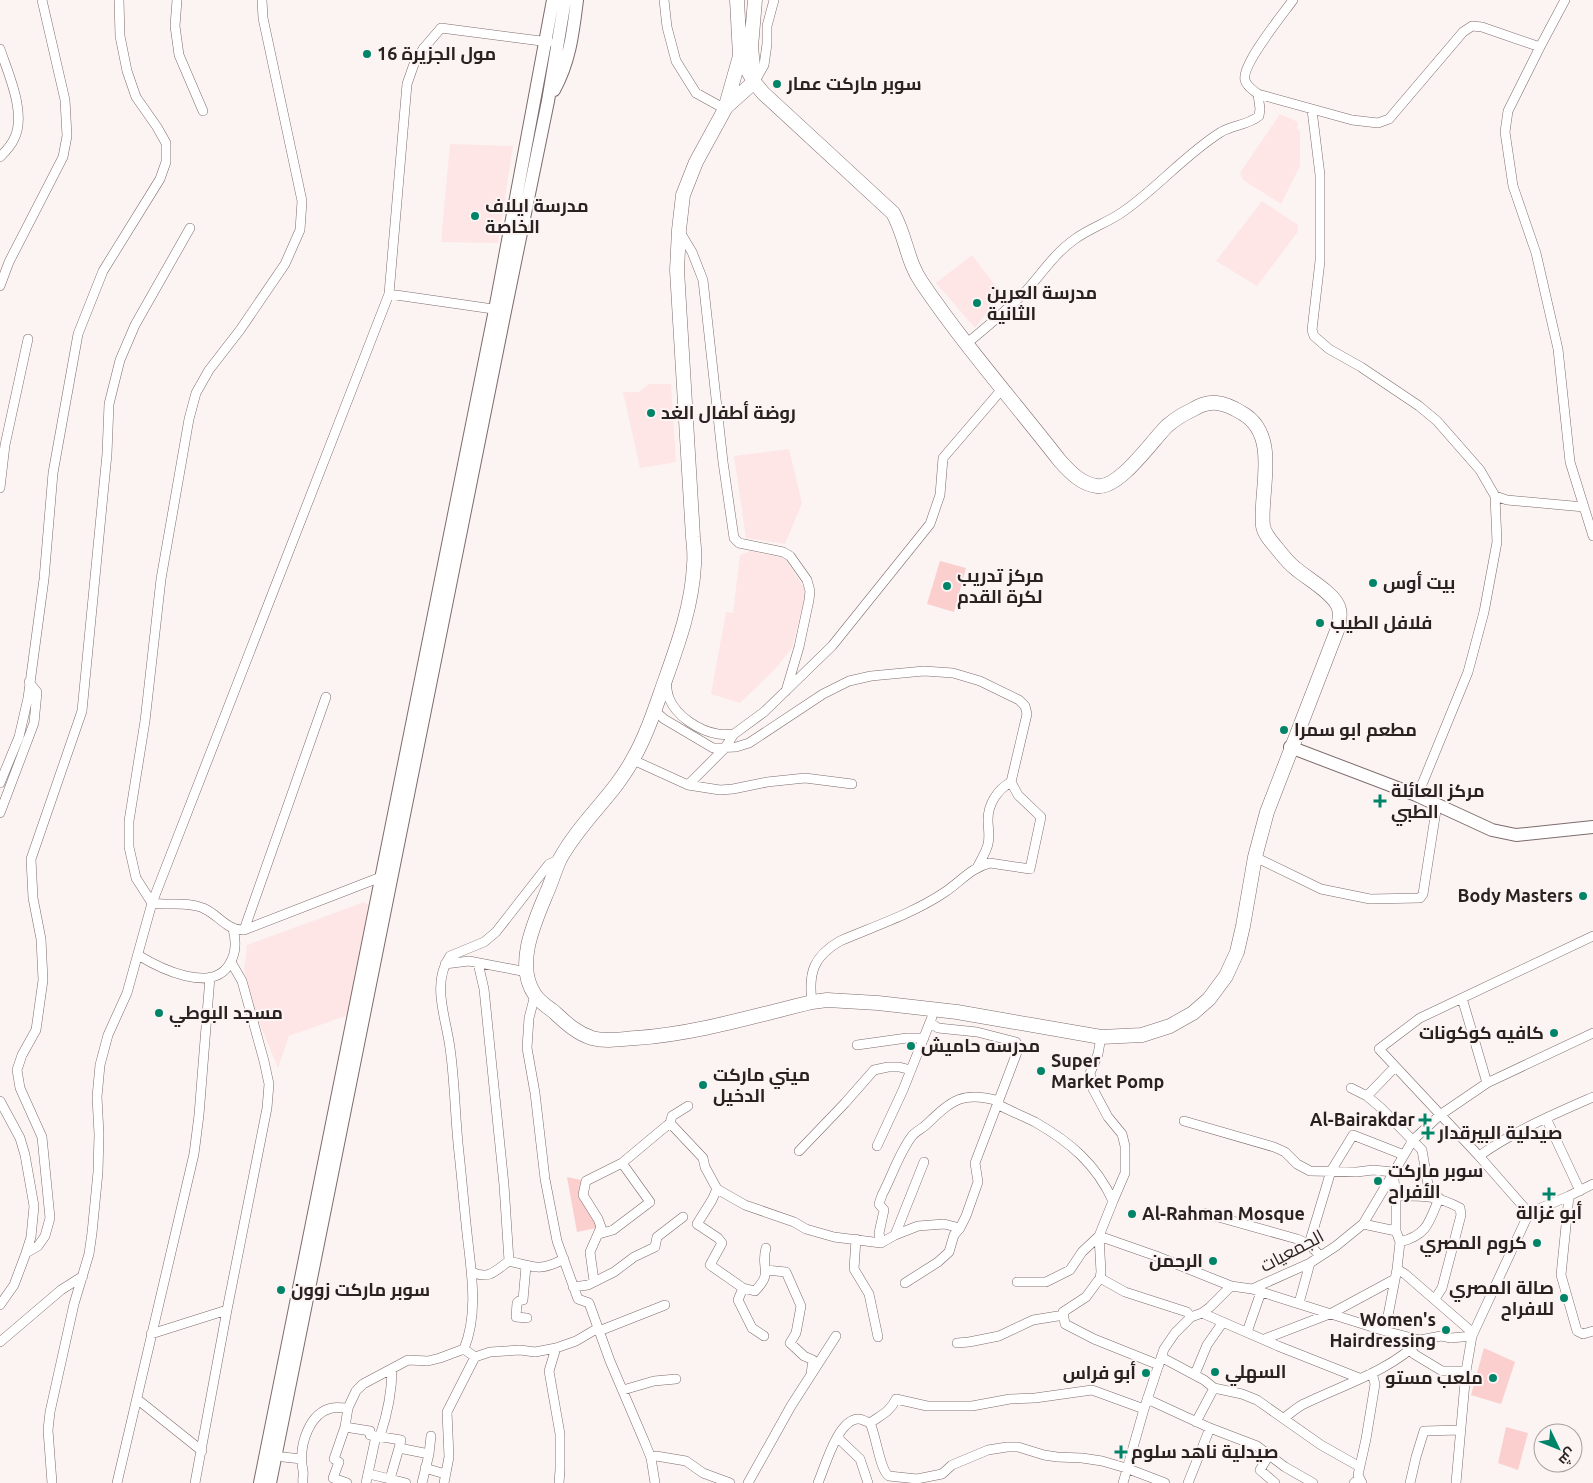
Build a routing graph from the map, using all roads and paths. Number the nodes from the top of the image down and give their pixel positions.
1 (42, 0) edge
2 (120, 0) edge
3 (177, 0) edge
4 (262, 0) edge
5 (553, 0) edge
6 (566, 0) edge
7 (577, 0) edge
8 (664, 0) edge
9 (737, 0) edge
10 (755, 0) edge
11 (774, 0) edge
12 (1293, 0) edge
13 (1565, 0) edge
14 (560, 41) junction
15 (546, 42) junction
16 (1540, 47) junction
17 (0, 49) edge
18 (740, 56) junction
19 (754, 82) junction
20 (1258, 94) junction
21 (548, 101) junction
22 (725, 109) junction
23 (1312, 110) junction
24 (203, 111) dead end
25 (0, 157) edge
26 (190, 228) dead end
27 (679, 230) junction
28 (0, 286) edge
29 (389, 294) junction
30 (500, 310) junction
31 (28, 339) dead end
32 (966, 344) junction
33 (1003, 388) junction
34 (0, 488) edge
35 (1495, 496) junction
36 (1584, 506) junction
37 (1593, 536) edge
38 (665, 680) junction
39 (30, 682) junction
40 (786, 690) junction
41 (326, 697) dead end
42 (654, 710) junction
43 (734, 734) junction
44 (1290, 747) junction
45 (724, 748) junction
46 (633, 760) junction
47 (1011, 782) junction
48 (0, 783) edge
49 (852, 784) dead end
50 (688, 785) junction
51 (1416, 795) junction
52 (1437, 804) junction
53 (0, 813) edge
54 (1593, 827) edge
55 (1255, 857) junction
56 (559, 861) junction
57 (976, 868) junction
58 (386, 878) junction
59 (152, 903) junction
60 (233, 929) junction
61 (244, 930) junction
62 (1593, 936) edge
63 (138, 955) junction
64 (231, 962) junction
65 (478, 963) junction
66 (445, 964) junction
67 (527, 972) junction
68 (210, 977) junction
69 (535, 995) junction
70 (1462, 998) junction
71 (812, 1002) junction
72 (932, 1016) junction
73 (1593, 1032) edge
74 (1101, 1037) junction
75 (924, 1038) junction
76 (857, 1045) dead end
77 (1395, 1067) junction
78 (911, 1070) junction
79 (1487, 1083) junction
80 (1351, 1088) dead end
81 (1367, 1096) junction
82 (1593, 1097) edge
83 (0, 1101) edge
84 (998, 1103) junction
85 (688, 1106) dead end
86 (1440, 1115) junction
87 (1546, 1118) junction
88 (1184, 1121) dead end
89 (670, 1123) junction
90 (1413, 1140) junction
91 (877, 1146) dead end
92 (799, 1151) dead end
93 (1404, 1154) junction
94 (1479, 1156) junction
95 (924, 1162) dead end
96 (622, 1163) junction
97 (1331, 1172) junction
98 (1393, 1172) junction
99 (1593, 1184) edge
100 (717, 1189) junction
101 (1580, 1191) junction
102 (1396, 1196) junction
103 (1569, 1196) junction
104 (1434, 1197) junction
105 (1113, 1201) junction
106 (1204, 1213) dead end
107 (1529, 1213) junction
108 (683, 1218) dead end
109 (1363, 1224) junction
110 (960, 1228) junction
111 (1396, 1231) junction
112 (599, 1234) junction
113 (895, 1235) junction
114 (1099, 1236) junction
115 (856, 1239) junction
116 (1400, 1242) junction
117 (881, 1244) junction
118 (1309, 1244) junction
119 (766, 1248) dead end
120 (26, 1253) junction
121 (1320, 1256) junction
122 (564, 1259) junction
123 (509, 1261) junction
124 (1310, 1263) junction
125 (526, 1266) junction
126 (1398, 1269) junction
127 (766, 1270) junction
128 (472, 1272) junction
129 (82, 1276) junction
130 (1100, 1278) junction
131 (1395, 1279) junction
132 (594, 1280) junction
133 (1017, 1282) dead end
134 (905, 1283) dead end
135 (1231, 1286) junction
136 (573, 1287) junction
137 (743, 1288) junction
138 (1252, 1289) junction
139 (1261, 1292) junction
140 (1435, 1299) junction
141 (1299, 1303) junction
142 (0, 1305) edge
143 (665, 1305) dead end
144 (227, 1310) junction
145 (1202, 1313) junction
146 (1332, 1313) junction
147 (1064, 1315) junction
148 (1191, 1317) junction
149 (527, 1318) dead end
150 (1223, 1322) junction
151 (598, 1330) junction
152 (1385, 1331) junction
153 (1593, 1331) edge
154 (1247, 1332) junction
155 (151, 1334) junction
156 (1472, 1335) junction
157 (764, 1336) dead end
158 (836, 1336) dead end
159 (878, 1337) dead end
160 (1266, 1340) junction
161 (1420, 1340) junction
162 (0, 1342) edge
163 (957, 1343) dead end
164 (556, 1348) junction
165 (464, 1349) junction
166 (1411, 1350) junction
167 (475, 1357) junction
168 (1160, 1361) junction
169 (392, 1369) junction
170 (1466, 1371) junction
171 (1372, 1373) junction
172 (1195, 1374) junction
173 (810, 1376) junction
174 (1359, 1378) junction
175 (676, 1379) dead end
176 (290, 1386) junction
177 (1214, 1388) junction
178 (623, 1390) junction
179 (136, 1399) junction
180 (1148, 1399) junction
181 (348, 1408) junction
182 (1144, 1409) junction
183 (1284, 1418) junction
184 (1196, 1422) junction
185 (870, 1423) junction
186 (345, 1427) junction
187 (1210, 1428) junction
188 (1460, 1430) junction
189 (378, 1436) junction
190 (430, 1436) dead end
191 (838, 1438) junction
192 (400, 1448) junction
193 (202, 1451) junction
194 (429, 1454) junction
195 (1269, 1455) junction
196 (283, 1457) junction
197 (650, 1458) junction
198 (302, 1459) junction
199 (1360, 1467) junction
200 (426, 1468) junction
201 (1126, 1468) junction
202 (367, 1479) edge
203 (390, 1479) junction
204 (444, 1479) edge
205 (1191, 1481) edge
206 (52, 1483) edge
207 (117, 1483) edge
208 (196, 1483) edge
209 (260, 1483) edge
210 (270, 1483) edge
211 (278, 1483) edge
212 (303, 1483) edge
213 (347, 1483) edge
214 (406, 1483) edge
215 (422, 1483) edge
216 (559, 1483) edge
217 (655, 1483) edge
218 (730, 1483) edge
219 (748, 1483) edge
220 (818, 1483) edge
221 (868, 1483) edge
222 (1122, 1483) edge
223 (1165, 1483) edge
224 (1275, 1483) edge
225 (1313, 1483) edge
226 (1354, 1483) edge
227 (1362, 1483) edge
228 (1410, 1483) edge
229 (1456, 1483) edge

1 - 28 street
2 - 39 street
3 - 24 street
4 - 59 street
5 - 15 street
6 - 14 street
7 - 21 street
8 - 22 street
9 - 18 main road
10 - 19 main road
11 - 19 street
12 - 20 street
13 - 16 street
14 - 15 street
14 - 21 street
15 - 29 street
15 - 30 street
16 - 23 street
16 - 36 street
17 - 25 street
18 - 19 main road
18 - 22 main road
19 - 22 main road
19 - 32 main road
20 - 23 street
20 - 32 street
21 - 30 street
22 - 27 main road
23 - 35 street
26 - 120 street
27 - 38 main road
27 - 40 street
29 - 30 street
29 - 59 street
30 - 58 street
31 - 34 street
32 - 33 main road
33 - 40 street
33 - 44 main road
35 - 36 street
35 - 51 street
36 - 37 street
38 - 42 main road
38 - 43 street
39 - 48 street
39 - 53 street
40 - 43 street
41 - 61 street
42 - 45 street
42 - 46 main road
43 - 45 street
44 - 51 street
44 - 55 main road
45 - 47 street
45 - 50 street
46 - 50 street
46 - 56 main road
47 - 57 street
47 - 57 street
49 - 50 street
51 - 52 street
52 - 54 street
52 - 55 street
55 - 74 main road
56 - 66 street
56 - 67 main road
57 - 71 street
58 - 61 street
58 - 176 street
58 - 209 street
59 - 60 street
59 - 63 street
60 - 61 street
60 - 64 street
62 - 70 street
63 - 68 street
63 - 129 street
64 - 68 street
64 - 144 street
65 - 66 street
65 - 67 street
65 - 123 street
66 - 128 street
67 - 69 main road
68 - 155 street
69 - 71 main road
69 - 122 street
70 - 77 street
70 - 79 street
71 - 72 main road
72 - 74 main road
72 - 75 street
72 - 84 street
73 - 79 street
74 - 105 street
75 - 76 street
75 - 78 street
77 - 81 street
77 - 86 street
78 - 91 street
78 - 92 street
79 - 86 street
80 - 81 street
81 - 90 street
82 - 87 street
83 - 120 street
84 - 105 street
84 - 110 street
84 - 117 street
85 - 89 street
86 - 90 street
86 - 94 street
87 - 94 street
87 - 101 street
88 - 97 street
89 - 96 street
89 - 100 street
90 - 93 street
90 - 104 street
93 - 97 street
93 - 98 street
94 - 107 street
95 - 113 street
96 - 112 street
96 - 112 street
97 - 98 street
97 - 118 street
98 - 102 street
98 - 109 street
99 - 101 street
100 - 115 street
100 - 137 street
101 - 103 street
102 - 104 street
102 - 111 street
103 - 107 street
103 - 153 street
104 - 116 street
104 - 140 street
105 - 114 street
106 - 118 street
107 - 156 street
108 - 132 street
109 - 111 street
109 - 121 street, الجمعيات
110 - 113 street
110 - 134 street
111 - 116 street
112 - 132 street
113 - 117 street
114 - 130 street
114 - 133 street
114 - 135 street
115 - 117 street
115 - 159 street
116 - 126 street
118 - 121 street
119 - 127 street
120 - 142 street
121 - 124 street, الجمعيات
122 - 125 street
122 - 136 street
123 - 125 street
123 - 128 street
124 - 138 street, الجمعيات
124 - 141 street
125 - 149 street
126 - 131 street
126 - 140 street
127 - 137 street
127 - 173 street
128 - 165 street
129 - 162 street
129 - 206 street
130 - 147 street
130 - 148 street
131 - 146 street
131 - 152 street
132 - 136 street
135 - 138 street
135 - 145 street
136 - 151 street
137 - 157 street
138 - 139 street, الجمعيات
139 - 141 street, الجمعيات
139 - 154 street
140 - 156 street
141 - 146 street, الجمعيات
143 - 151 street
144 - 155 street
144 - 193 street
145 - 148 street
145 - 150 street
146 - 152 street, الجمعيات
146 - 160 street
147 - 163 street
147 - 168 street
148 - 168 street
150 - 154 street
150 - 172 street
151 - 164 street
151 - 178 street
152 - 161 street, الجمعيات
154 - 160 street
155 - 179 street
156 - 161 street
156 - 170 street
158 - 173 street
160 - 174 street
161 - 166 street
164 - 167 street
164 - 216 street
165 - 167 street
165 - 169 street
166 - 170 street
166 - 171 street
167 - 204 street
168 - 172 street
168 - 180 street
169 - 181 street
169 - 189 street
170 - 188 street
171 - 174 street
171 - 199 street
172 - 177 street
173 - 219 street
174 - 183 street
175 - 178 street
176 - 196 street
176 - 210 street
177 - 183 street
177 - 184 street
178 - 197 street
179 - 193 street
179 - 207 street
180 - 182 street
180 - 184 street
181 - 186 street
181 - 198 street
182 - 185 street
182 - 201 street
183 - 199 street
184 - 187 street
185 - 191 street
185 - 201 street
186 - 189 street
186 - 213 street
187 - 195 street
187 - 205 street
188 - 228 street
188 - 229 street
189 - 192 street
189 - 202 street
190 - 194 street
191 - 220 street
191 - 221 street
192 - 194 street
192 - 203 street
193 - 208 street
194 - 200 street
195 - 224 street
195 - 225 street
196 - 198 street
196 - 211 street
197 - 217 street
197 - 218 street
198 - 212 street
199 - 227 street
200 - 204 street
200 - 215 street
201 - 222 street
201 - 223 street
202 - 203 street
203 - 214 street
226 - 227 street

